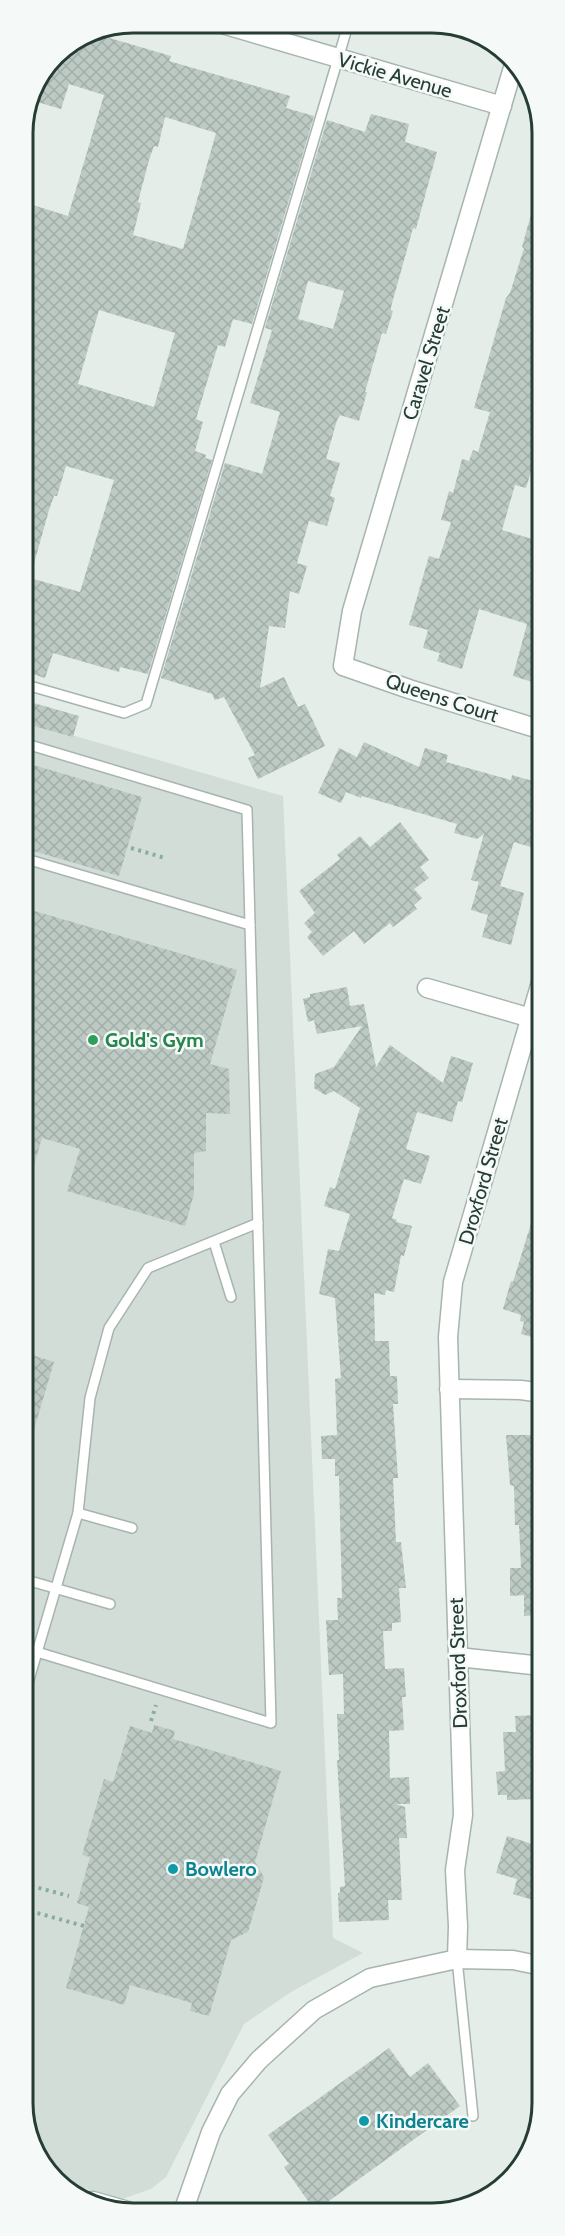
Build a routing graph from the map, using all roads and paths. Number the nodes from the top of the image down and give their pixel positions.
1 (253, 33) edge
2 (346, 33) edge
3 (339, 58) junction
4 (512, 73) edge
5 (502, 106) junction
6 (343, 666) joint
7 (33, 687) edge
8 (532, 727) edge
9 (33, 745) edge
10 (130, 848) dead end
11 (165, 858) dead end
12 (33, 861) edge
13 (250, 926) junction
14 (427, 988) dead end
15 (532, 1014) edge
16 (531, 1018) junction
17 (258, 1223) junction
18 (214, 1242) junction
19 (231, 1297) dead end
20 (449, 1389) junction
21 (532, 1392) edge
22 (78, 1513) junction
23 (132, 1528) dead end
24 (33, 1582) edge
25 (56, 1588) junction
26 (110, 1604) dead end
27 (37, 1652) junction
28 (459, 1657) junction
29 (532, 1665) edge
30 (33, 1666) edge
31 (33, 1886) edge
32 (69, 1896) dead end
33 (33, 1912) edge
34 (84, 1926) dead end
35 (457, 1959) junction
36 (532, 1964) edge
37 (473, 2116) dead end
38 (186, 2203) edge

1 - 3 street, Vickie Avenue
2 - 3 lane
3 - 5 street, Vickie Avenue
3 - 7 lane
4 - 5 street, Caravel Street
5 - 6 street, Caravel Street
6 - 8 street, Queens Court
9 - 13 lane
10 - 11 path
12 - 13 lane
13 - 17 lane
14 - 16 street
15 - 16 street, Droxford Street
16 - 20 street, Droxford Street
17 - 18 lane
17 - 27 lane
18 - 19 lane
18 - 22 lane
20 - 21 street
20 - 28 street, Droxford Street
22 - 23 lane
22 - 25 lane
24 - 25 lane
25 - 26 lane
25 - 27 lane
27 - 30 lane
28 - 29 street
28 - 35 street, Droxford Street
31 - 32 path
33 - 34 path
35 - 36 street
35 - 37 lane
35 - 38 street

